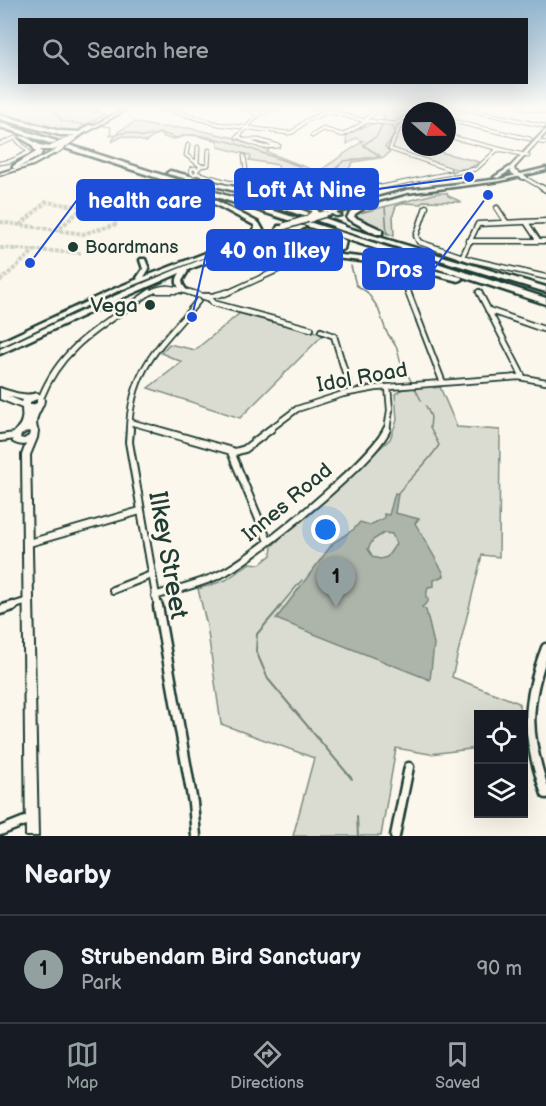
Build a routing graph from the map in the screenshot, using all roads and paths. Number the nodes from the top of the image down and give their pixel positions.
1 (22, 146) edge
2 (34, 146) edge
3 (37, 146) edge
4 (60, 146) edge
5 (74, 146) edge
6 (86, 146) edge
7 (90, 146) edge
8 (188, 146) edge
9 (390, 146) edge
10 (485, 146) edge
11 (533, 146) edge
12 (535, 146) edge
13 (198, 147) dead end
14 (56, 149) junction
15 (496, 149) junction
16 (209, 150) dead end
17 (244, 156) dead end
18 (525, 156) junction
19 (112, 157) junction
20 (0, 163) edge
21 (197, 163) junction
22 (520, 165) junction
23 (201, 166) junction
24 (438, 166) joint
25 (15, 167) junction
26 (512, 168) junction
27 (450, 171) junction
28 (546, 171) edge
29 (536, 172) junction
30 (0, 173) edge
31 (525, 177) junction
32 (248, 184) junction
33 (455, 186) junction
34 (186, 189) junction
35 (546, 189) edge
36 (426, 207) dead end
37 (361, 208) junction
38 (497, 208) dead end
39 (336, 213) junction
40 (313, 216) junction
41 (325, 219) junction
42 (546, 221) edge
43 (506, 222) junction
44 (525, 222) junction
45 (281, 229) junction
46 (296, 229) junction
47 (349, 237) junction
48 (248, 239) junction
49 (538, 240) junction
50 (468, 241) junction
51 (546, 241) edge
52 (414, 249) junction
53 (462, 257) junction
54 (143, 260) dead end
55 (469, 266) junction
56 (190, 267) junction
57 (280, 269) dead end
58 (400, 273) dead end
59 (546, 277) edge
60 (134, 282) junction
61 (546, 290) edge
62 (188, 292) junction
63 (478, 292) dead end
64 (510, 294) junction
65 (546, 295) edge
66 (211, 297) junction
67 (201, 298) junction
68 (546, 301) edge
69 (546, 306) edge
70 (488, 310) junction
71 (311, 329) dead end
72 (546, 330) edge
73 (321, 331) dead end
74 (0, 345) edge
75 (0, 354) edge
76 (523, 377) junction
77 (546, 382) edge
78 (443, 383) junction
79 (388, 387) junction
80 (0, 391) edge
81 (351, 392) junction
82 (0, 396) edge
83 (36, 400) junction
84 (26, 407) junction
85 (130, 422) junction
86 (32, 428) junction
87 (19, 436) junction
88 (0, 438) edge
89 (33, 438) junction
90 (231, 452) junction
91 (26, 455) junction
92 (140, 511) junction
93 (268, 541) junction
94 (29, 543) junction
95 (151, 575) junction
96 (113, 590) dead end
97 (155, 596) junction
98 (28, 601) junction
99 (0, 610) edge
100 (546, 648) edge
101 (409, 767) dead end
102 (546, 794) edge
103 (32, 818) junction
104 (0, 831) edge
105 (32, 836) edge
106 (196, 836) edge
107 (395, 836) edge

1 - 20 street
2 - 25 highway
3 - 14 highway
4 - 14 highway, bridge
5 - 19 highway
6 - 34 highway
7 - 47 highway
8 - 21 street
9 - 24 street
10 - 15 street
11 - 18 main road
12 - 18 main road
13 - 21 street
14 - 25 main road
14 - 30 main road
15 - 18 street
15 - 18 street
15 - 27 street
16 - 23 street
17 - 32 street
18 - 22 main road
18 - 26 main road
19 - 39 highway
19 - 41 highway
21 - 23 street
22 - 29 main road
22 - 31 main road
23 - 32 street
24 - 27 street
25 - 30 main road
26 - 31 main road
26 - 33 main road
27 - 32 street
28 - 29 main road
28 - 31 main road
29 - 31 main road
31 - 33 main road
31 - 35 street
31 - 37 main road
33 - 39 main road
34 - 46 highway
34 - 48 highway
36 - 53 street
37 - 39 main road
37 - 55 highway
38 - 43 street
39 - 41 main road
40 - 41 main road, bridge
40 - 45 main road, bridge
40 - 52 highway
41 - 46 main road
41 - 52 highway
41 - 65 highway
42 - 44 street
43 - 44 street
43 - 50 street
44 - 49 street
45 - 46 main road
45 - 48 main road
45 - 56 main road
45 - 64 highway
47 - 64 highway
47 - 68 highway
48 - 60 main road
49 - 50 street
49 - 51 street
50 - 53 street
52 - 55 highway
53 - 59 street
54 - 60 main road
55 - 61 highway
56 - 62 main road
56 - 75 main road
57 - 66 street
58 - 78 street
60 - 74 main road
62 - 67 street
62 - 83 street
63 - 70 street
64 - 69 highway
66 - 67 street
66 - 71 street
67 - 85 street, Ilkey Street
70 - 72 street
70 - 76 street
73 - 81 street
76 - 77 street, Idol Road
76 - 78 street, Idol Road
78 - 79 street, Idol Road
79 - 81 street, Idol Road
79 - 93 street, Innes Road
80 - 83 main road
81 - 90 street, Idol Road
82 - 84 main road
83 - 84 main road
83 - 86 main road
84 - 87 main road
85 - 90 street
85 - 92 street, Ilkey Street
86 - 87 main road
86 - 89 main road
87 - 88 street
87 - 89 main road
87 - 91 main road
89 - 91 main road
90 - 93 street
91 - 94 main road
92 - 94 street
92 - 95 street, Ilkey Street
93 - 97 street, Innes Road
94 - 98 main road
95 - 96 street
95 - 97 street, Ilkey Street
97 - 106 street, Ilkey Street
98 - 99 street
98 - 103 main road
100 - 102 street
101 - 107 street
103 - 104 street
103 - 105 main road

